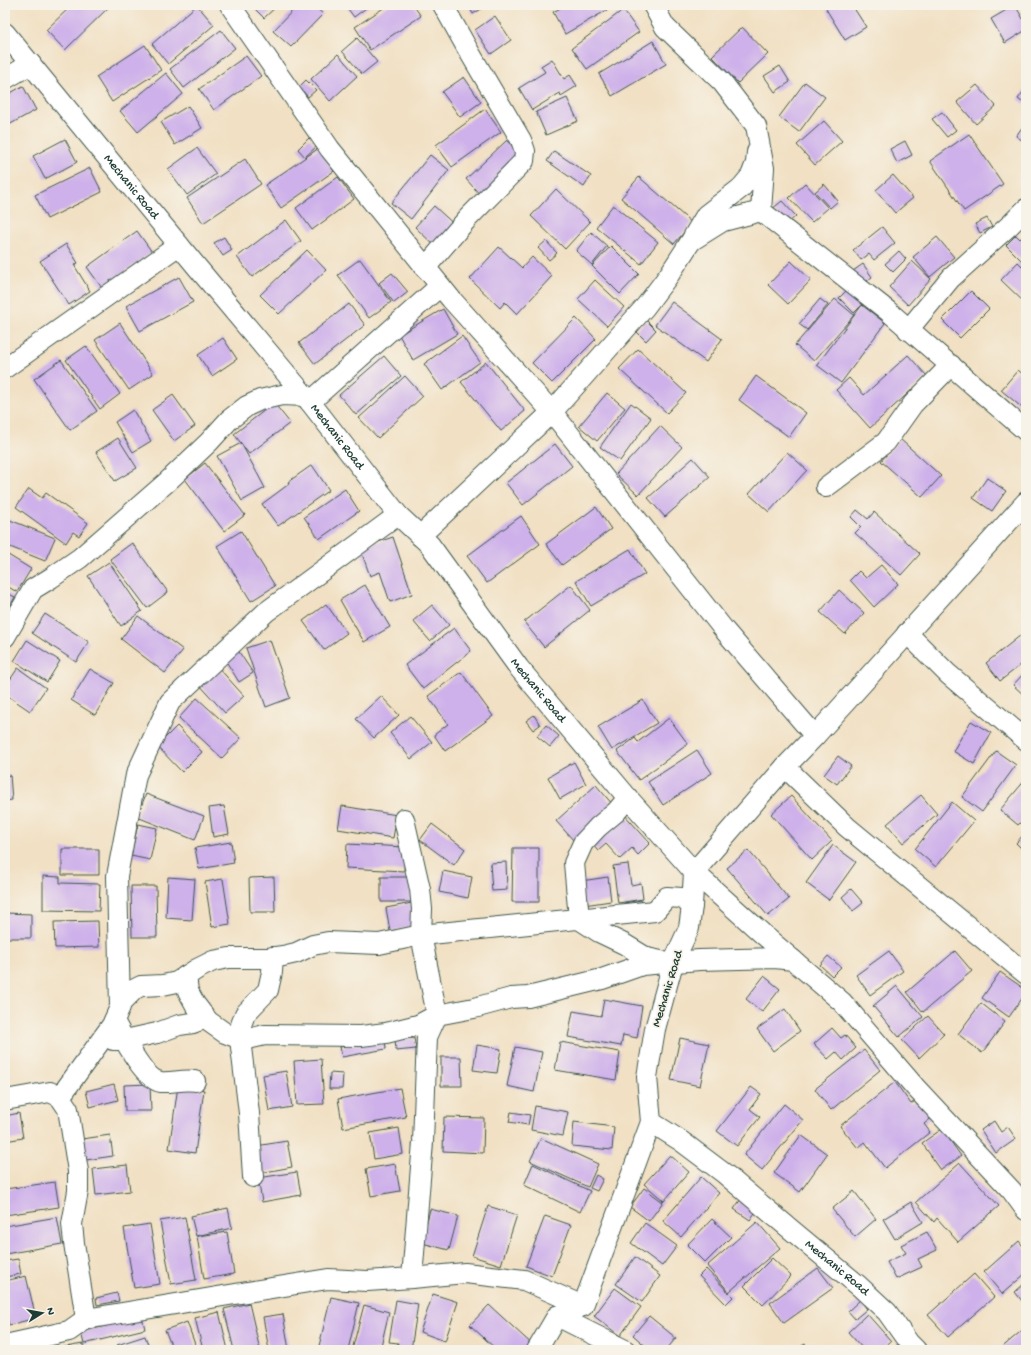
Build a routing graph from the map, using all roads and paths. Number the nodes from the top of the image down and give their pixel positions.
1 (230, 5) edge
2 (443, 5) edge
3 (653, 5) edge
4 (5, 33) edge
5 (31, 64) junction
6 (5, 79) edge
7 (758, 138) junction
8 (1026, 208) edge
9 (761, 211) junction
10 (691, 241) junction
11 (179, 245) junction
12 (425, 268) junction
13 (440, 286) junction
14 (908, 330) junction
15 (951, 365) junction
16 (5, 368) edge
17 (308, 399) junction
18 (552, 412) junction
19 (1026, 431) edge
20 (826, 487) dead end
21 (1026, 502) edge
22 (398, 516) junction
23 (420, 536) junction
24 (907, 633) junction
25 (5, 637) edge
26 (815, 736) junction
27 (1026, 740) edge
28 (785, 767) junction
29 (628, 798) junction
30 (404, 819) dead end
31 (694, 872) junction
32 (692, 906) junction
33 (579, 919) junction
34 (421, 936) junction
35 (273, 957) junction
36 (793, 960) junction
37 (673, 963) junction
38 (1026, 974) edge
39 (186, 976) junction
40 (117, 1013) junction
41 (437, 1015) junction
42 (206, 1018) junction
43 (101, 1039) junction
44 (240, 1039) junction
45 (125, 1040) junction
46 (195, 1081) dead end
47 (10, 1096) edge
48 (60, 1097) junction
49 (651, 1122) junction
50 (253, 1177) dead end
51 (1026, 1210) edge
52 (412, 1278) junction
53 (583, 1306) junction
54 (557, 1316) junction
55 (86, 1319) junction
56 (5, 1345) edge
57 (909, 1348) edge
58 (537, 1350) edge
59 (625, 1350) edge

1 - 12 street
2 - 12 street
3 - 7 street
4 - 5 street, Mechanic Road
5 - 6 street
5 - 11 street, Mechanic Road
7 - 9 street
7 - 10 street
8 - 14 street
9 - 10 street
9 - 14 street
10 - 18 street
11 - 16 street
11 - 17 street, Mechanic Road
12 - 13 street
13 - 17 street
13 - 18 street
14 - 15 street
15 - 19 street
15 - 20 street
17 - 22 street, Mechanic Road
17 - 25 street
18 - 23 street
18 - 26 street
21 - 24 street
22 - 23 street, Mechanic Road
22 - 40 street
23 - 29 street, Mechanic Road
24 - 26 street
24 - 27 street
26 - 28 street
28 - 31 street
28 - 38 street
29 - 31 street, Mechanic Road
29 - 33 street
30 - 34 street
31 - 32 street, Mechanic Road
31 - 36 street
32 - 33 street
32 - 37 street, Mechanic Road
33 - 34 street
33 - 37 street
34 - 35 street
34 - 41 street
35 - 39 street
35 - 44 street
36 - 37 street
36 - 51 street
37 - 41 street
37 - 49 street, Mechanic Road
39 - 40 street
39 - 42 street
40 - 43 street
40 - 45 street
41 - 44 street
41 - 52 street
42 - 44 street
42 - 45 street
43 - 45 street
43 - 48 street
44 - 50 street
45 - 46 street
47 - 48 street
48 - 55 street
49 - 53 street
49 - 57 street, Mechanic Road
52 - 53 street
52 - 55 street
53 - 54 street
54 - 58 street
54 - 59 street
55 - 56 street

